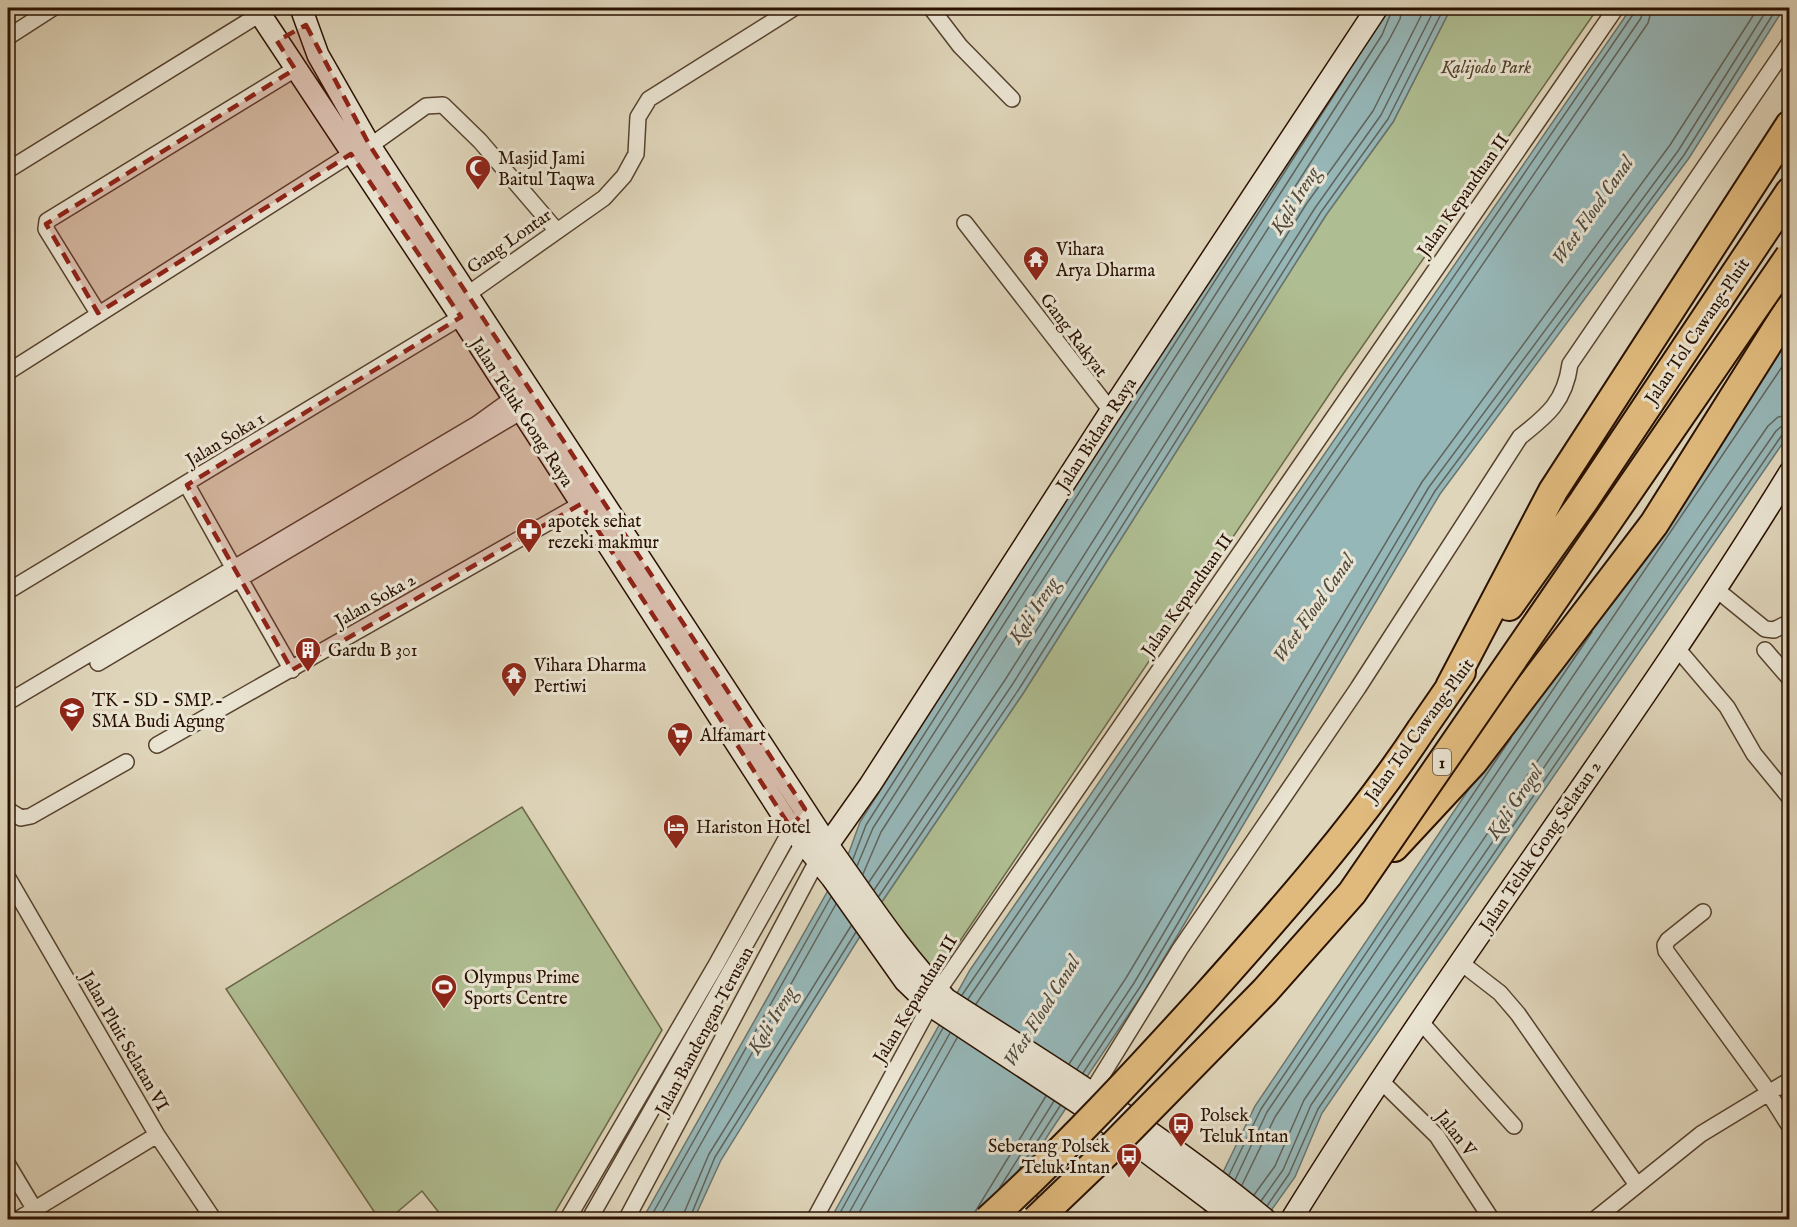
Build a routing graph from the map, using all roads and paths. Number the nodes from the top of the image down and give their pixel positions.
1 (53, 8) edge
2 (794, 8) edge
3 (931, 8) edge
4 (1377, 8) edge
5 (1616, 8) edge
6 (257, 11) edge
7 (303, 16) edge
8 (8, 37) edge
9 (277, 41) junction
10 (1790, 42) edge
11 (295, 69) junction
12 (1012, 99) dead end
13 (1790, 125) edge
14 (361, 150) junction
15 (8, 170) edge
16 (1790, 192) edge
17 (965, 223) dead end
18 (557, 231) junction
19 (1790, 256) edge
20 (468, 294) junction
21 (1790, 308) edge
22 (98, 313) junction
23 (461, 317) junction
24 (8, 372) edge
25 (518, 405) junction
26 (1111, 411) junction
27 (1790, 472) edge
28 (187, 485) junction
29 (589, 499) junction
30 (237, 573) junction
31 (1717, 590) junction
32 (8, 591) edge
33 (1790, 622) edge
34 (1676, 647) junction
35 (1765, 650) dead end
36 (98, 663) dead end
37 (292, 670) junction
38 (1790, 679) edge
39 (1450, 687) junction
40 (8, 702) edge
41 (157, 745) dead end
42 (126, 762) dead end
43 (1790, 798) edge
44 (14, 814) edge
45 (810, 817) junction
46 (796, 836) junction
47 (822, 853) junction
48 (8, 878) edge
49 (1352, 893) junction
50 (1703, 912) dead end
51 (1460, 962) junction
52 (716, 966) junction
53 (730, 973) junction
54 (939, 1002) junction
55 (1419, 1021) junction
56 (1379, 1079) junction
57 (1790, 1080) edge
58 (645, 1086) junction
59 (661, 1094) junction
60 (1083, 1094) junction
61 (1768, 1094) junction
62 (1114, 1118) junction
63 (1514, 1126) dead end
64 (1790, 1127) edge
65 (157, 1136) junction
66 (609, 1146) junction
67 (625, 1156) junction
68 (8, 1165) edge
69 (1637, 1185) junction
70 (1212, 1188) junction
71 (38, 1214) edge
72 (1292, 1219) edge
73 (17, 1220) edge
74 (214, 1220) edge
75 (567, 1220) edge
76 (589, 1220) edge
77 (626, 1220) edge
78 (814, 1220) edge
79 (988, 1220) edge
80 (1015, 1220) edge
81 (1027, 1220) edge
82 (1036, 1220) edge
83 (1237, 1220) edge
84 (1266, 1220) edge
85 (1492, 1220) edge
86 (1594, 1220) edge

1 - 8 street
2 - 18 street, Gang Lontar
3 - 12 street
4 - 26 main road, Jalan Bidara Raya
5 - 54 street, Jalan Kepanduan II
6 - 9 main road, Jalan Teluk Gong Raya
6 - 15 street
7 - 9 main road
7 - 14 main road, Jalan Teluk Gong Raya
9 - 11 main road, Jalan Teluk Gong Raya
10 - 60 street
11 - 14 main road, Jalan Teluk Gong Raya
11 - 22 street
13 - 39 highway
14 - 18 street
14 - 20 main road, Jalan Teluk Gong Raya
14 - 22 street
14 - 23 main road, Jalan Teluk Gong Raya
16 - 39 highway, Jalan Tol Cawang–Pluit / 1
17 - 26 street, Gang Rakyat
18 - 20 street, Gang Lontar
19 - 49 highway, Jalan Tol Cawang–Pluit / 1, bridge
20 - 29 main road, Jalan Teluk Gong Raya
21 - 49 highway, bridge
22 - 24 street
23 - 25 main road, Jalan Teluk Gong Raya
23 - 28 street, Jalan Soka 1
25 - 29 main road, Jalan Teluk Gong Raya
25 - 30 street
26 - 47 main road, Jalan Bidara Raya
27 - 31 main road, Jalan Teluk Gong Selatan 2
28 - 30 street
28 - 32 street, Jalan Soka 1
29 - 37 street, Jalan Soka 2
29 - 45 main road, Jalan Teluk Gong Raya
29 - 46 main road, Jalan Teluk Gong Raya
30 - 36 street
30 - 37 street
30 - 40 street
31 - 33 street
31 - 34 main road, Jalan Teluk Gong Selatan 2
34 - 43 street
34 - 51 main road, Jalan Teluk Gong Selatan 2
35 - 38 street
37 - 41 street, Jalan Soka 2
39 - 79 highway, Jalan Tol Cawang–Pluit / 1, bridge
42 - 44 street
45 - 46 street
45 - 47 main road, Jalan Teluk Gong Raya
46 - 47 main road, Jalan Teluk Gong Raya
46 - 52 street
46 - 53 street
47 - 54 main road, Jalan Teluk Gong Raya
47 - 77 street, Jalan Bandengan Terusan
48 - 65 street, Jalan Pluit Selatan VI
49 - 82 highway, Jalan Tol Cawang–Pluit / 1, bridge
50 - 61 street
51 - 55 main road, Jalan Teluk Gong Selatan 2
51 - 69 street
52 - 53 street
52 - 58 street
53 - 59 street
54 - 60 main road, Jalan Teluk Gong Raya
54 - 78 street, Jalan Kepanduan II
55 - 56 main road, Jalan Teluk Gong Selatan 2
55 - 63 street
56 - 72 main road, Jalan Teluk Gong Selatan 2
56 - 85 street, Jalan V
57 - 61 street
58 - 59 street
58 - 66 street
59 - 67 street
60 - 62 main road, Jalan Teluk Gong Raya
61 - 64 street
61 - 69 street
62 - 70 main road, Jalan Teluk Gong Raya
62 - 80 street
62 - 81 street
65 - 71 street
65 - 74 street, Jalan Pluit Selatan VI
66 - 67 street
66 - 75 street
67 - 76 street
68 - 71 street
69 - 86 street
70 - 83 main road, Jalan Teluk Gong Raya
70 - 84 main road, Jalan Teluk Gong Raya
71 - 73 street

